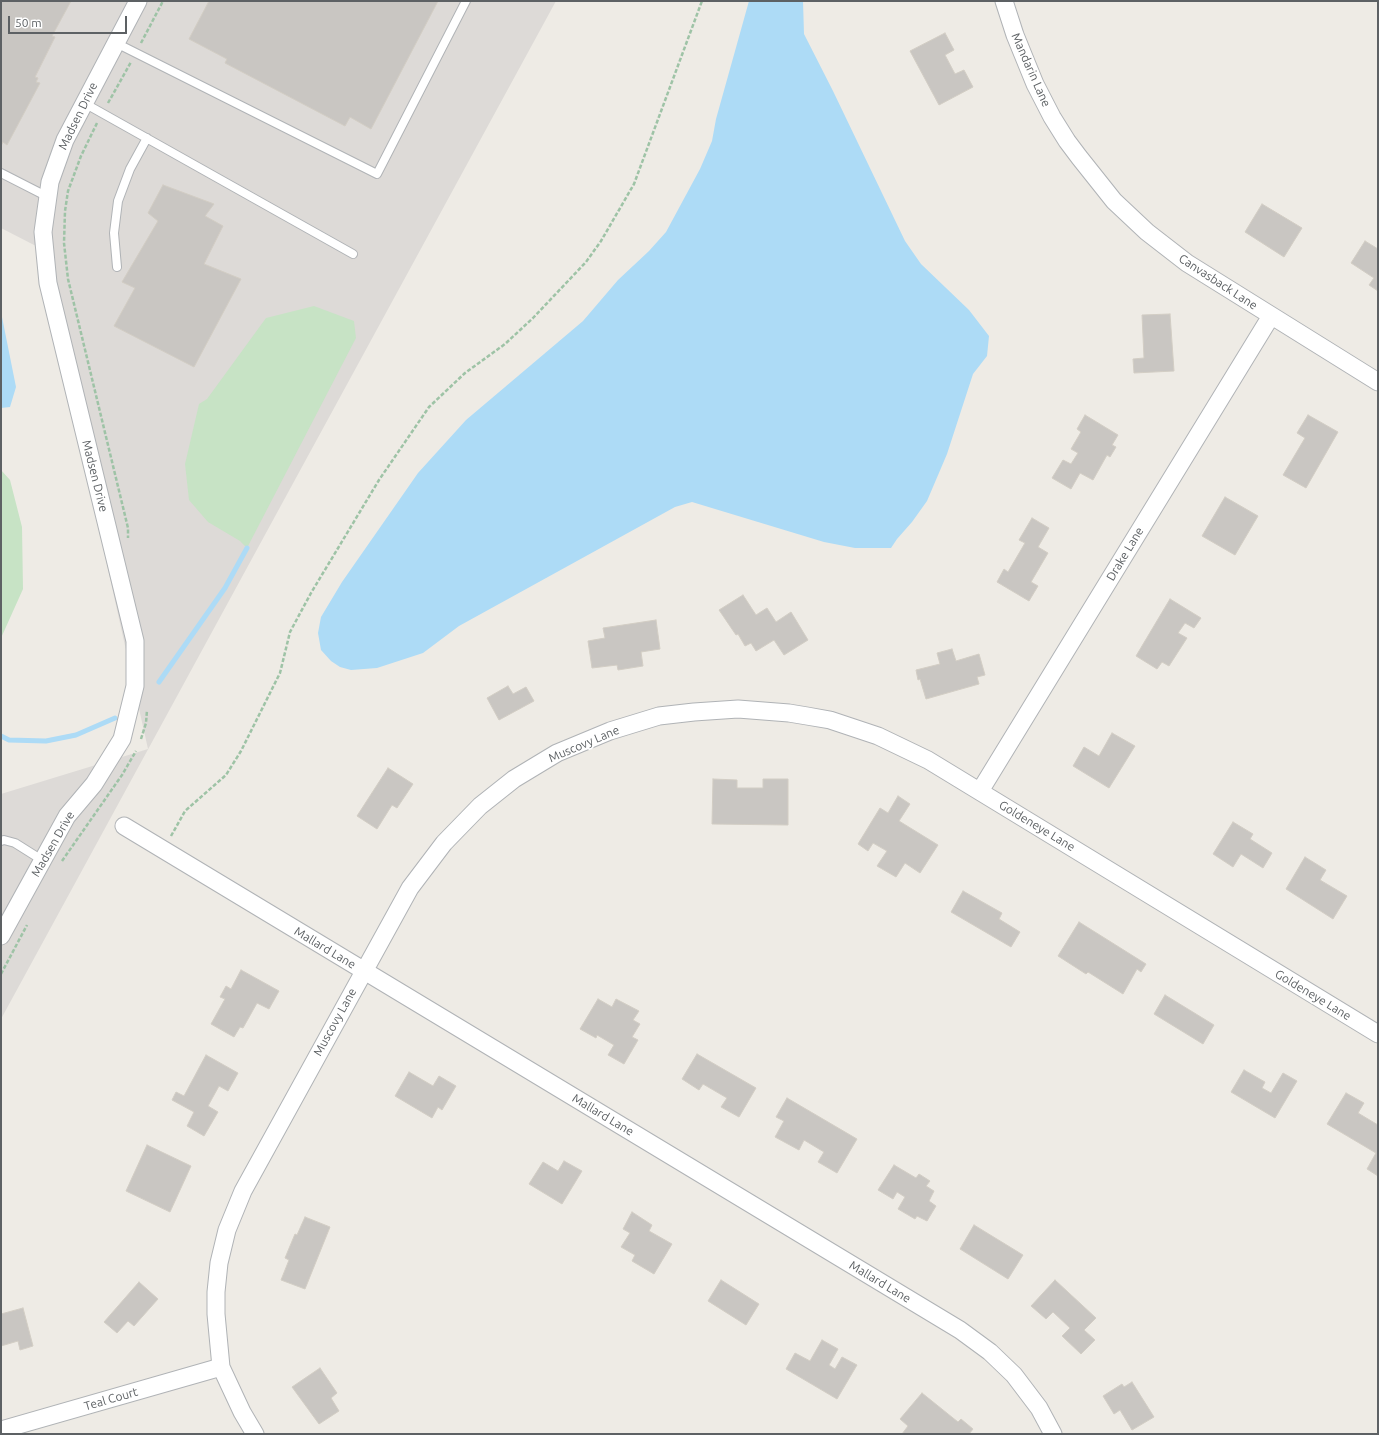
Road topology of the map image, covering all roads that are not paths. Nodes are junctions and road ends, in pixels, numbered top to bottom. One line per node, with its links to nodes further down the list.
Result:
1 (138, 1): 4 (street, Madsen Drive)
2 (466, 1): 4 (lane)
3 (1004, 1): 7 (street, Mandarin Lane)
4 (116, 43): 5 (street, Madsen Drive)
5 (84, 103): 6 (lane); 9 (street, Madsen Drive)
6 (147, 138): 10 (lane); 11 (lane)
7 (1079, 157): 12 (street, Canvasback Lane)
8 (1, 173): 9 (lane)
9 (48, 197): 18 (street, Madsen Drive)
10 (353, 254)
11 (117, 267)
12 (1271, 316): 13 (street, Canvasback Lane); 15 (street, Drake Lane)
13 (1378, 382)
14 (664, 716): 15 (street, Goldeneye Lane); 20 (street, Muscovy Lane)
15 (980, 791): 21 (street, Goldeneye Lane)
16 (124, 826): 20 (street, Mallard Lane)
17 (1, 841): 18 (lane)
18 (42, 860): 19 (street, Madsen Drive)
19 (1, 936)
20 (363, 971): 22 (street, Muscovy Lane); 25 (street, Mallard Lane)
21 (1378, 1034)
22 (221, 1367): 23 (street, Teal Court); 24 (street, Muscovy Lane)
23 (1, 1430)
24 (255, 1434)
25 (1053, 1434)

